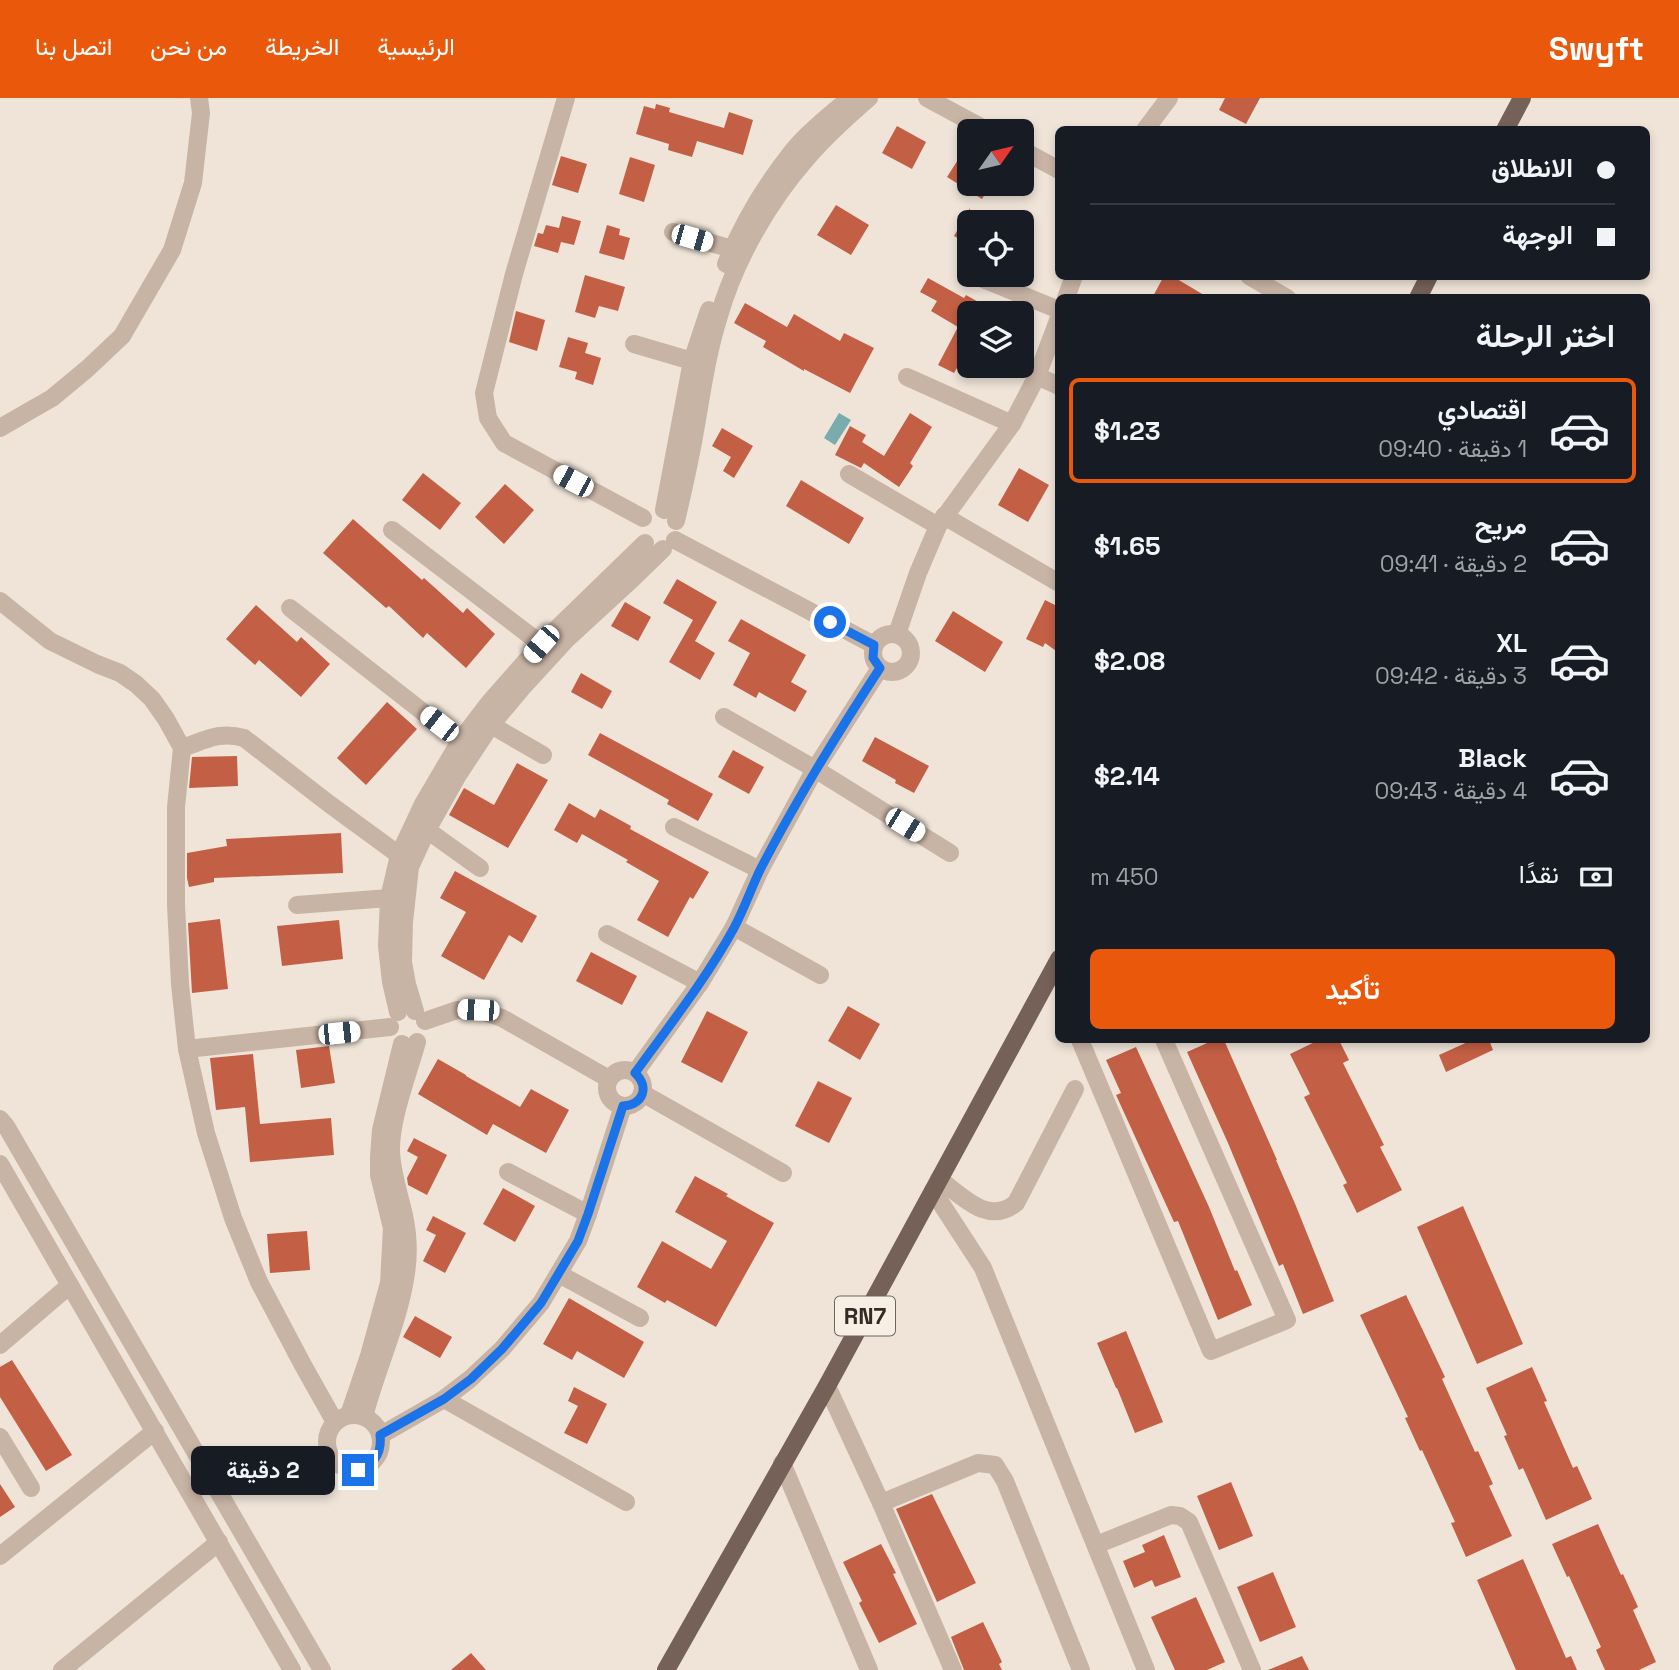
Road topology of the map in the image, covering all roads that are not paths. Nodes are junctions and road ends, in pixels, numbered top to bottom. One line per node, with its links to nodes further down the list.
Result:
1 (199, 98): 26 (street)
2 (566, 98): 29 (street)
3 (850, 98): 14 (street)
4 (869, 98): 21 (street)
5 (928, 98): 8 (street)
6 (1169, 98): 9 (street)
7 (1522, 98): 10 (main road)
8 (966, 119)
9 (1148, 126)
10 (1508, 126)
11 (1034, 156): 12 (street)
12 (1055, 168)
13 (673, 232): 14 (street)
14 (732, 249): 21 (street)
15 (1256, 280): 17 (street)
16 (1004, 287): 18 (street)
17 (1280, 294)
18 (1055, 308)
19 (1055, 329): 22 (street)
20 (634, 344): 21 (street)
21 (699, 364): 28 (street)
22 (1037, 376): 24 (street); 25 (street)
23 (907, 377): 25 (street)
24 (1055, 384)
25 (1012, 424): 30 (street)
26 (0, 428)
27 (849, 474): 30 (street)
28 (670, 515): 29 (street); 32 (street)
29 (643, 518): 32 (street)
30 (941, 521): 33 (street); 36 (street)
31 (392, 530): 37 (street)
32 (661, 544): 37 (street); 38 (street); 41 (street)
33 (1055, 581)
34 (0, 601): 43 (street)
35 (290, 608): 42 (street)
36 (897, 634): 38 (street); 39 (street)
37 (541, 644): 42 (street)
38 (874, 645): 39 (street)
39 (880, 668): 45 (street)
40 (724, 717): 45 (street)
41 (491, 725): 44 (street); 47 (street)
42 (460, 741): 49 (street)
43 (182, 748): 49 (street); 63 (street)
44 (543, 755)
45 (815, 769): 48 (street); 51 (street)
46 (674, 827): 51 (street)
47 (427, 830): 50 (street); 59 (street)
48 (950, 853)
49 (399, 855): 52 (street)
50 (480, 868)
51 (760, 870): 54 (street)
52 (389, 898): 53 (street); 59 (street)
53 (297, 905)
54 (734, 927): 56 (street); 58 (street)
55 (607, 934): 58 (street)
56 (820, 975)
57 (1055, 977): 74 (main road, RN7)
58 (700, 984): 64 (street)
59 (407, 1018): 60 (street); 60 (street); 63 (street); 65 (street)
60 (409, 1043): 82 (street)
61 (1081, 1043): 62 (street)
62 (1165, 1043)
63 (187, 1049): 82 (street)
64 (635, 1073): 65 (street); 67 (street)
65 (609, 1079): 69 (street)
66 (1075, 1089): 74 (street)
67 (642, 1093): 69 (street); 73 (street)
68 (0, 1102): 70 (street)
69 (623, 1106): 75 (street)
70 (3, 1122): 93 (street)
71 (0, 1164): 77 (street)
72 (508, 1172): 75 (street)
73 (783, 1173)
74 (936, 1185): 80 (main road, RN7); 91 (street)
75 (588, 1214): 76 (street)
76 (559, 1274): 78 (street); 81 (street)
77 (71, 1284): 79 (street); 83 (street)
78 (640, 1318)
79 (0, 1345)
80 (827, 1386): 86 (main road, RN7); 89 (street)
81 (444, 1399): 84 (street); 88 (street)
82 (350, 1418): 84 (street); 84 (street)
83 (155, 1431): 90 (street); 92 (street)
84 (380, 1435)
85 (0, 1437): 87 (street)
86 (782, 1463): 97 (main road, RN7); 98 (street)
87 (31, 1488)
88 (626, 1503)
89 (881, 1503): 99 (street); 100 (street)
90 (219, 1542): 94 (street); 95 (street)
91 (1096, 1545): 101 (street); 102 (street)
92 (0, 1556)
93 (309, 1648): 94 (street); 96 (street)
94 (287, 1668)
95 (62, 1670)
96 (322, 1670)
97 (666, 1670)
98 (869, 1670)
99 (953, 1670)
100 (1081, 1670)
101 (1146, 1670)
102 (1252, 1670)

